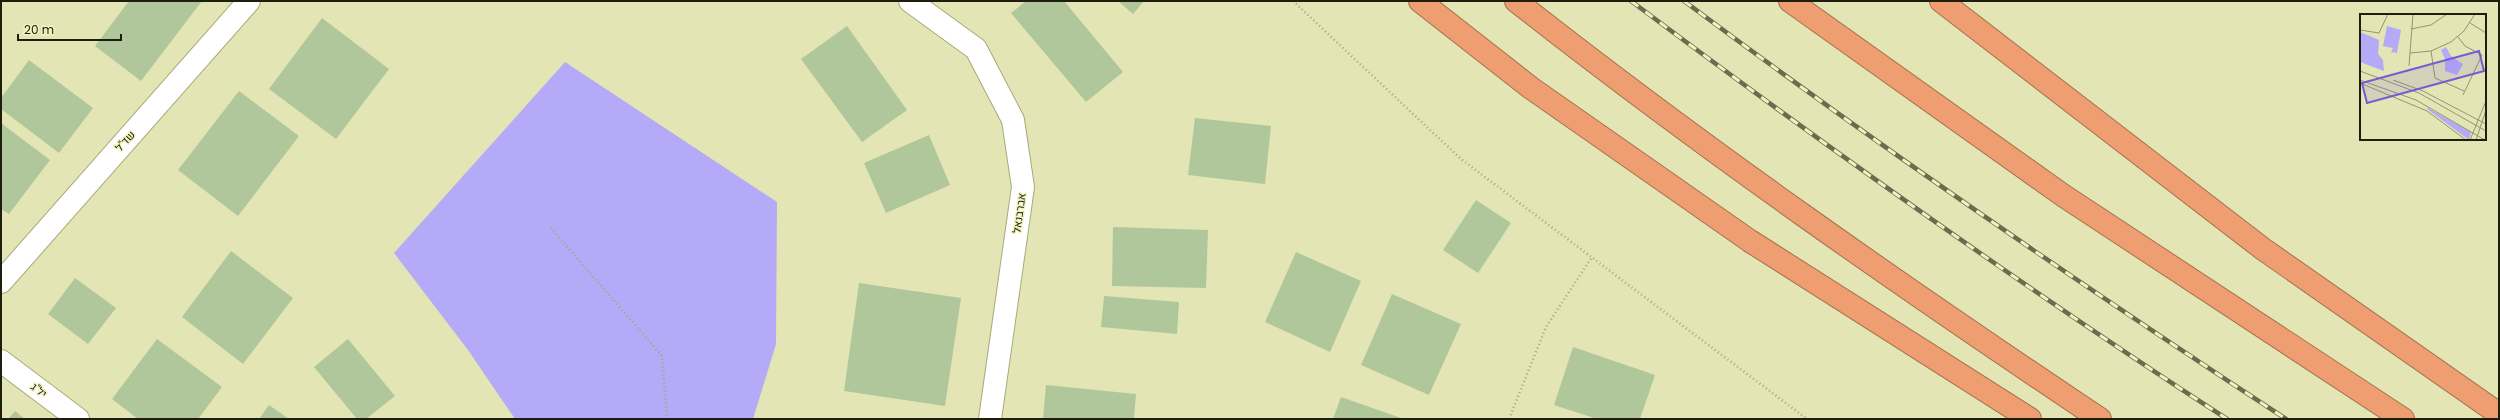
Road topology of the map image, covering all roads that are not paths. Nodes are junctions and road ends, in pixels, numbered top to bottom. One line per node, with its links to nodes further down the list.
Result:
1 (249, 1): 7 (street, שד"ל)
2 (910, 1): 11 (street, אברבנאל)
3 (1420, 1): 12 (highway)
4 (1516, 1): 13 (highway)
5 (1790, 1): 14 (highway)
6 (1941, 1): 9 (highway)
7 (1, 282)
8 (1, 361): 10 (street, יל"ג)
9 (2499, 414)
10 (78, 419)
11 (990, 419)
12 (2030, 419)
13 (2100, 419)
14 (2403, 419)

